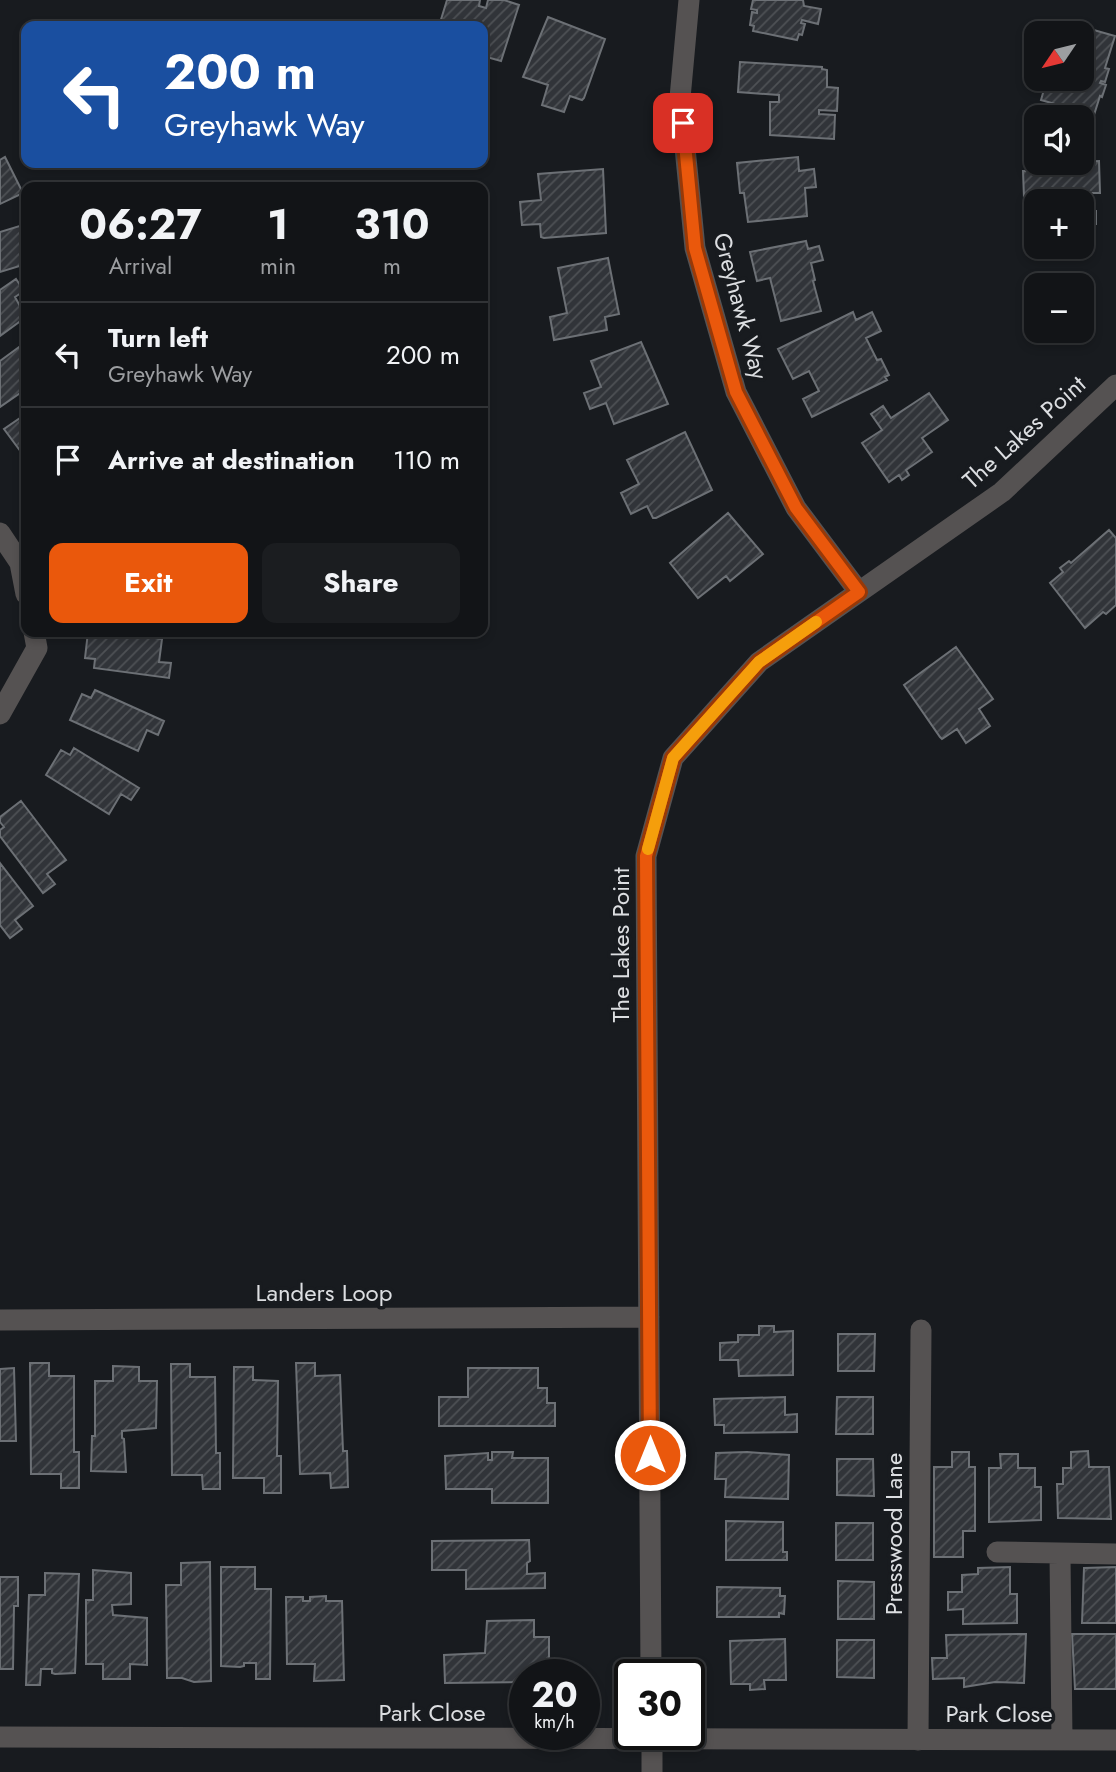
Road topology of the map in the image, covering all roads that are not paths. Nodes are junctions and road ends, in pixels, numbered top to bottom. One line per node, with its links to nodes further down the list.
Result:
1 (689, 0): 5 (street, Greyhawk Way)
2 (1116, 385): 5 (street, The Lakes Point)
3 (0, 533): 4 (street)
4 (21, 569)
5 (859, 592): 8 (street, The Lakes Point)
6 (35, 637): 7 (street)
7 (0, 714)
8 (649, 1317): 9 (street, Landers Loop); 14 (street, The Lakes Point)
9 (0, 1320)
10 (921, 1330): 18 (street, Presswood Lane)
11 (997, 1552): 12 (street)
12 (1060, 1554): 13 (street); 19 (street)
13 (1116, 1554)
14 (651, 1659)
15 (0, 1737): 16 (street, Park Close)
16 (614, 1737)
17 (705, 1738): 18 (street, Park Close)
18 (918, 1740): 19 (street, Park Close)
19 (1062, 1740): 20 (street, Park Close)
20 (1116, 1740)
21 (652, 1750): 22 (street)
22 (652, 1772)

